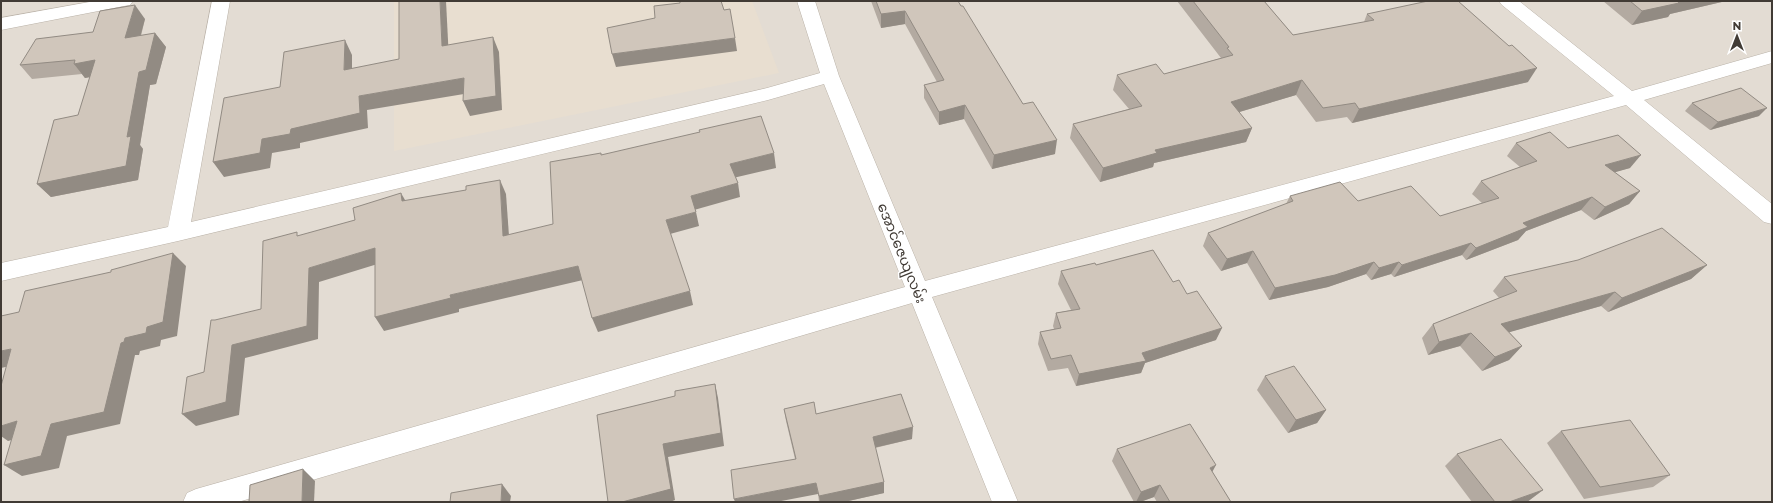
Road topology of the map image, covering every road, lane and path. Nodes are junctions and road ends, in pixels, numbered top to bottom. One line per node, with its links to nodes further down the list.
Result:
1 (124, 1): 5 (street)
2 (221, 1): 10 (street)
3 (806, 1): 7 (street, အောင်ဇေယျလမ်း)
4 (1508, 1): 8 (street)
5 (1, 24)
6 (1772, 57): 8 (street)
7 (830, 76): 10 (street); 12 (street, အောင်ဇေယျလမ်း)
8 (1629, 98): 9 (street); 12 (street)
9 (1772, 216)
10 (178, 233): 11 (street)
11 (1, 272)
12 (918, 292): 13 (street); 14 (street, အောင်ဇေယျလမ်း)
13 (196, 502)
14 (1005, 502)

